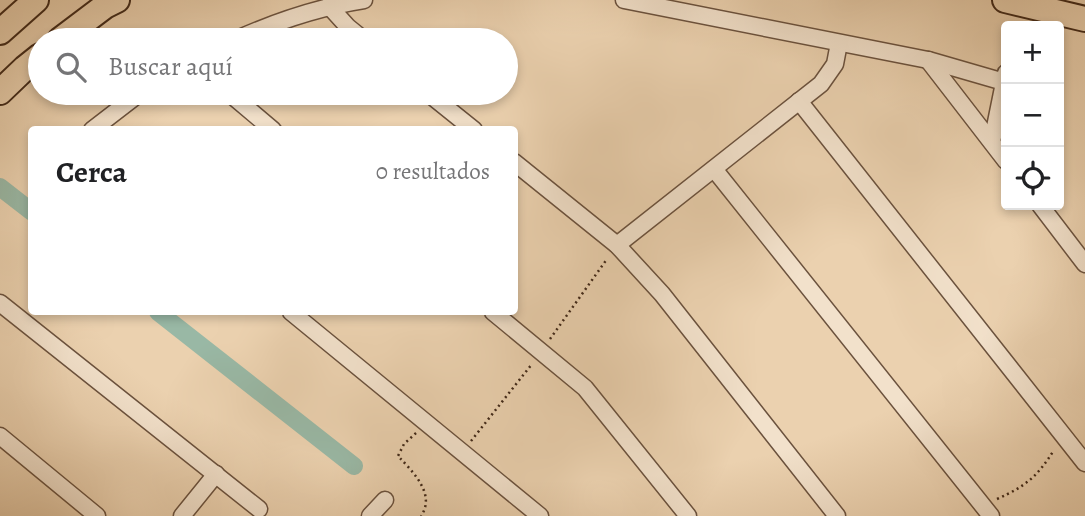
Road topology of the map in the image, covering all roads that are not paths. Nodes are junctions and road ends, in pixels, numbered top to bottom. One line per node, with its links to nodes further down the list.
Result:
1 (36, 0): 11 (main road)
2 (117, 0): 8 (main road)
3 (364, 0): 6 (street)
4 (624, 0): 12 (street)
5 (1005, 0): 7 (main road)
6 (329, 6): 9 (street); 10 (street)
7 (1085, 19)
8 (76, 28)
9 (261, 28)
10 (349, 28)
11 (0, 32)
12 (839, 43): 13 (street); 18 (street)
13 (929, 60): 15 (street); 25 (street)
14 (28, 65): 17 (main road)
15 (1001, 76)
16 (1004, 84): 25 (street)
17 (0, 92)
18 (800, 101): 28 (street); 36 (street)
19 (124, 105): 22 (street)
20 (243, 105): 23 (street)
21 (443, 105): 24 (street)
22 (97, 126)
23 (268, 126)
24 (469, 126)
25 (992, 142): 26 (street)
26 (1001, 154)
27 (518, 165): 30 (street)
28 (714, 169): 30 (street); 40 (street)
29 (1044, 210): 31 (street)
30 (617, 245): 46 (street)
31 (1085, 264)
32 (0, 303): 37 (street)
33 (295, 315): 44 (street)
34 (497, 315): 45 (street)
35 (0, 436): 41 (street)
36 (1085, 463)
37 (216, 474): 39 (street); 42 (street)
38 (385, 500): 43 (street)
39 (259, 509)
40 (986, 511)
41 (97, 516)
42 (182, 516)
43 (370, 516)
44 (540, 516)
45 (688, 516)
46 (836, 516)

